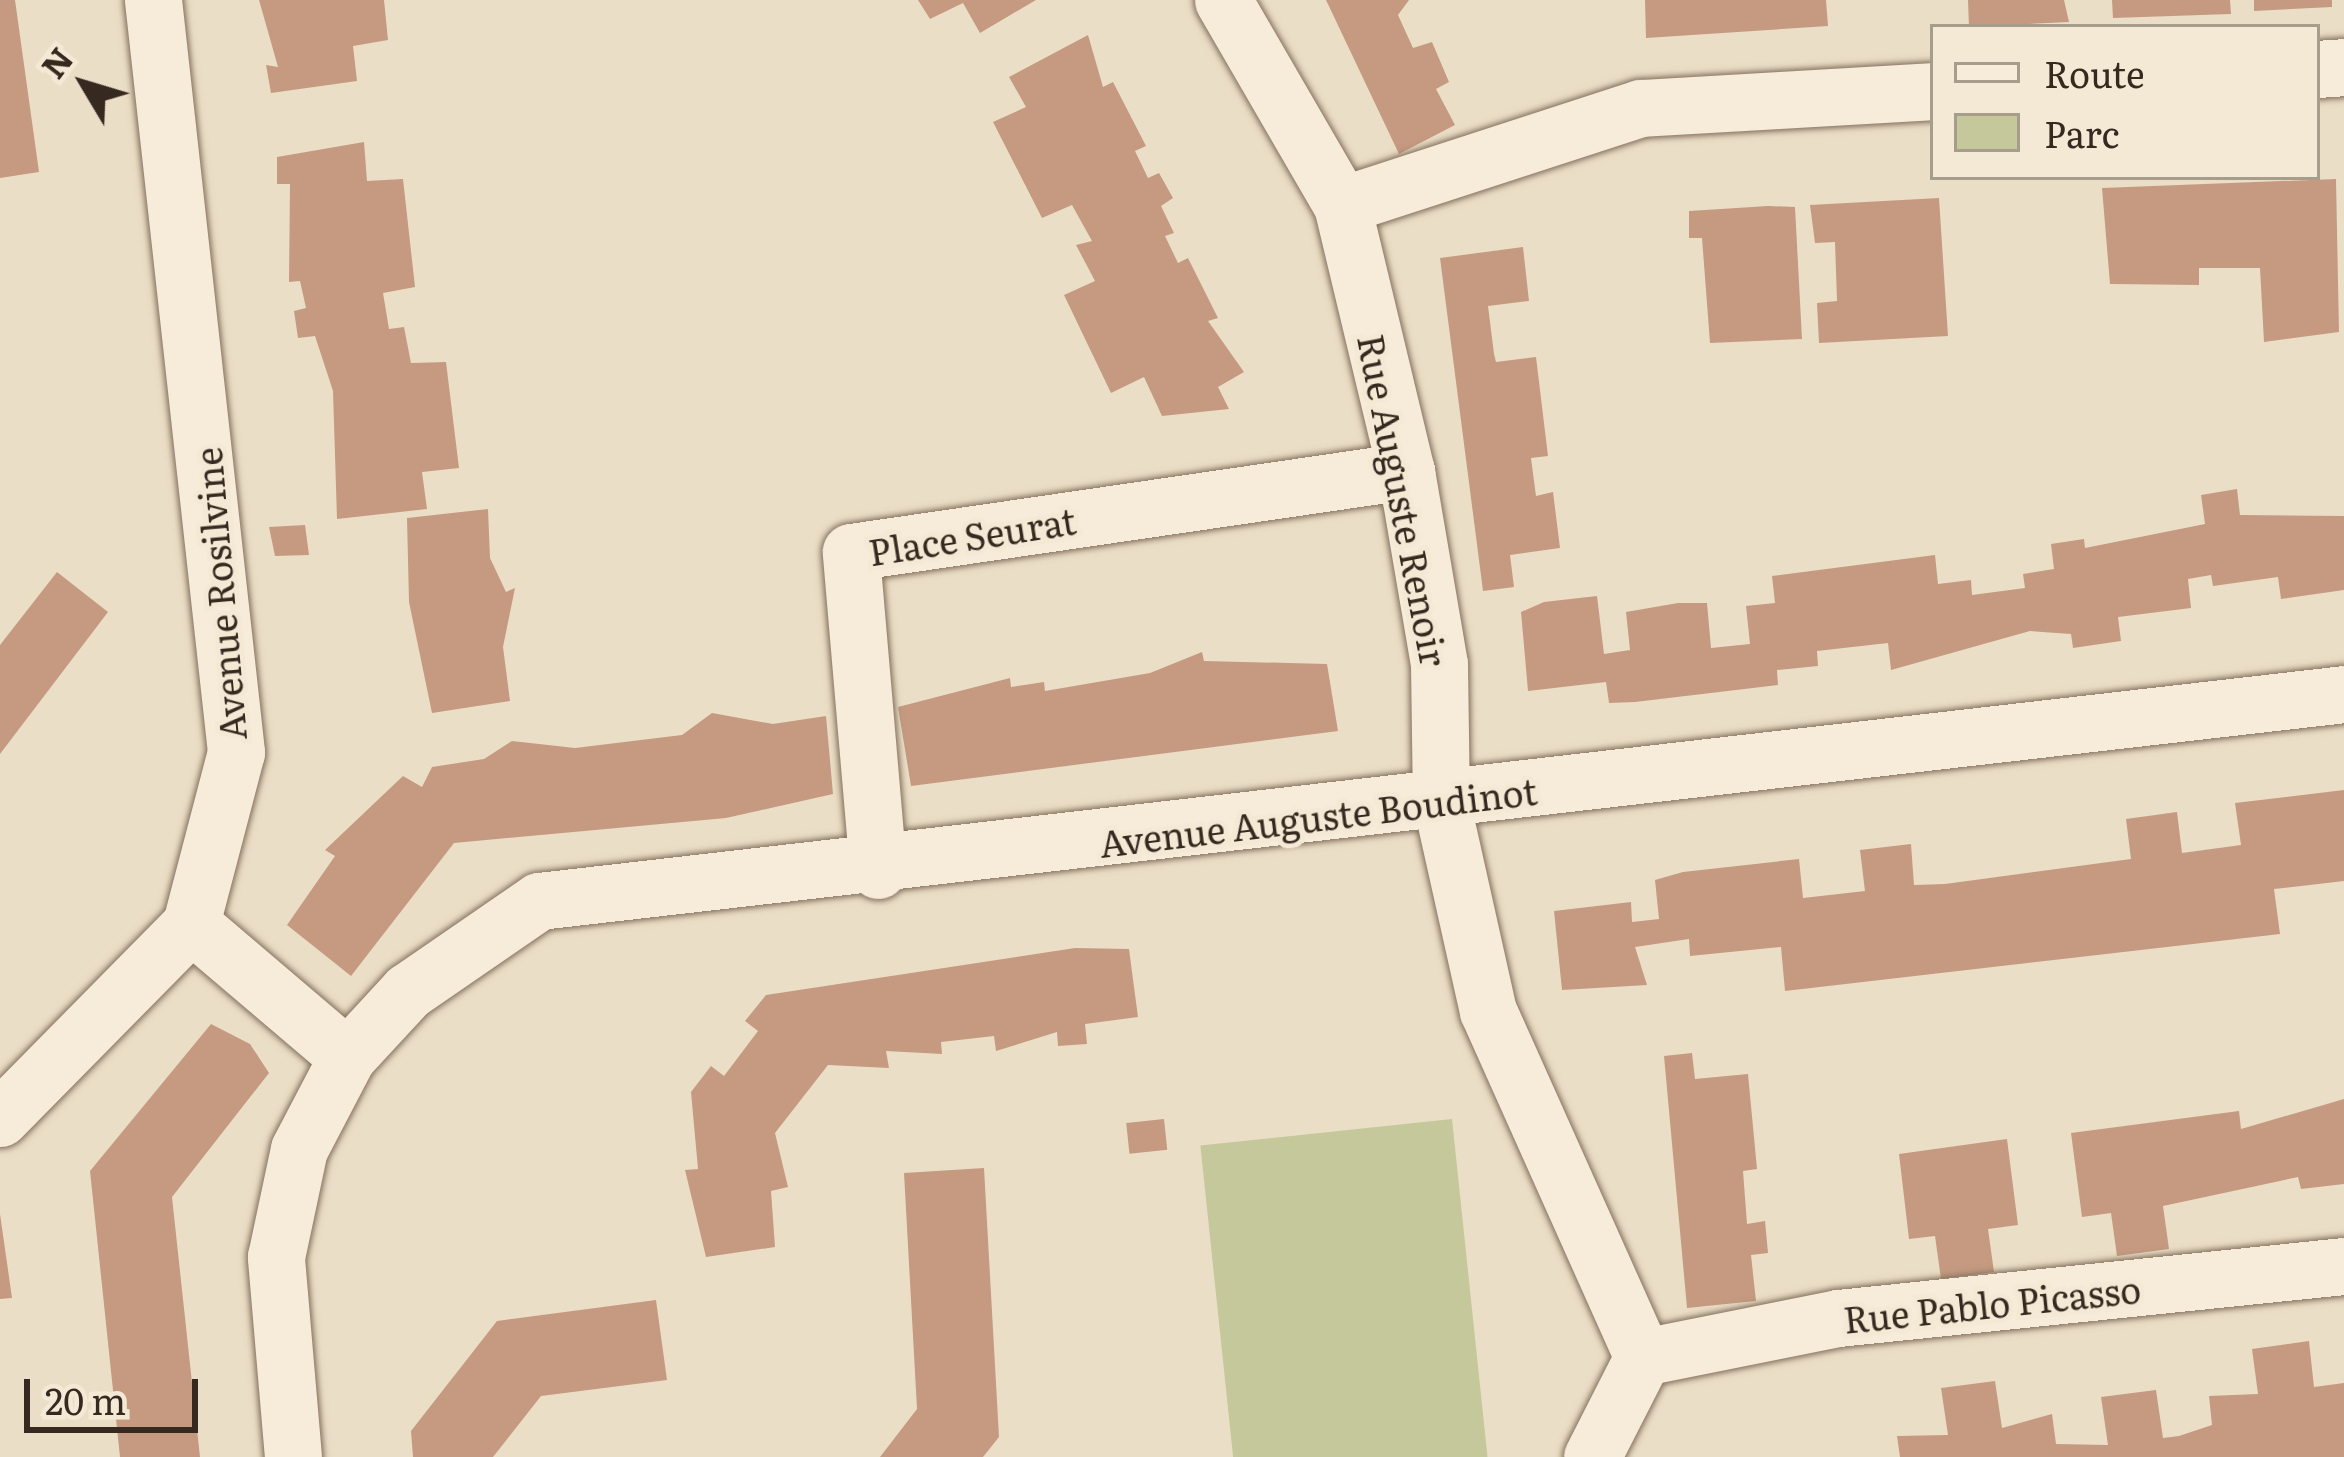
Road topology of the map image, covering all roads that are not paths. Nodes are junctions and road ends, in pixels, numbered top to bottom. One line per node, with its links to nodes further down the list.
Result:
1 (153, 0): 9 (street, Avenue Rosilvine)
2 (1223, 0): 4 (street, Rue Auguste Renoir)
3 (1930, 91): 4 (street)
4 (1342, 206): 5 (street, Rue Auguste Renoir)
5 (1406, 471): 7 (street, Rue Auguste Renoir); 8 (street, Place Seurat)
6 (2344, 694): 7 (street, Avenue Auguste Boudinot)
7 (1441, 801): 8 (street, Avenue Auguste Boudinot); 13 (street, Rue Auguste Renoir)
8 (878, 870): 10 (street, Avenue Auguste Boudinot)
9 (191, 924): 10 (street); 11 (street)
10 (347, 1058): 14 (street)
11 (0, 1118)
12 (2344, 1266): 13 (street, Rue Pablo Picasso)
13 (1643, 1357): 15 (street)
14 (293, 1457)
15 (1592, 1457)

